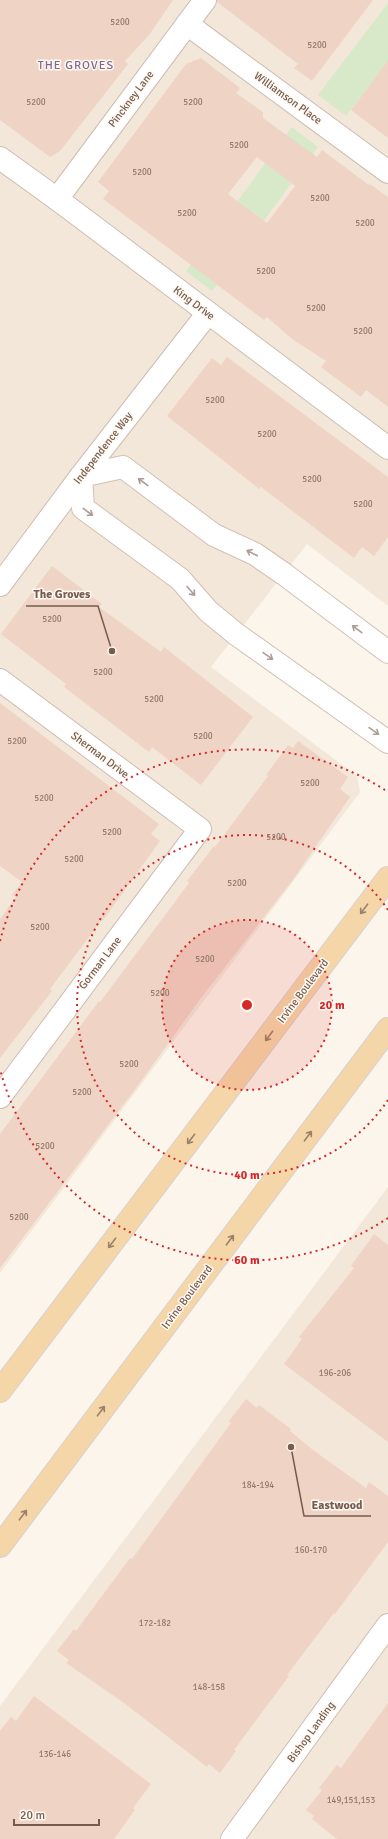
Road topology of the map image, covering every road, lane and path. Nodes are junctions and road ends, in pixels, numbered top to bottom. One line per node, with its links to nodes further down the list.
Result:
1 (205, 0): 2 (street, Pinckney Lane)
2 (187, 24): 4 (street, Williamson Place); 5 (street, Pinckney Lane)
3 (0, 158): 5 (street, King Drive)
4 (388, 172)
5 (57, 199): 6 (street, King Drive)
6 (208, 313): 7 (street, King Drive); 8 (street, Independence Way)
7 (388, 448)
8 (81, 476): 9 (street, Independence Way); 10 (street, one-way to 8); 12 (street, one-way to 12)
9 (0, 585)
10 (388, 652)
11 (0, 680): 13 (street, Sherman Drive)
12 (388, 742)
13 (200, 829): 16 (street, Gorman Lane)
14 (388, 878): 17 (main road, Irvine Boulevard, one-way to 17)
15 (388, 1029): 18 (main road, Irvine Boulevard, one-way to 15)
16 (0, 1097)
17 (0, 1392)
18 (0, 1546)
19 (388, 1625): 20 (street, Bishop Landing)
20 (232, 1839)

